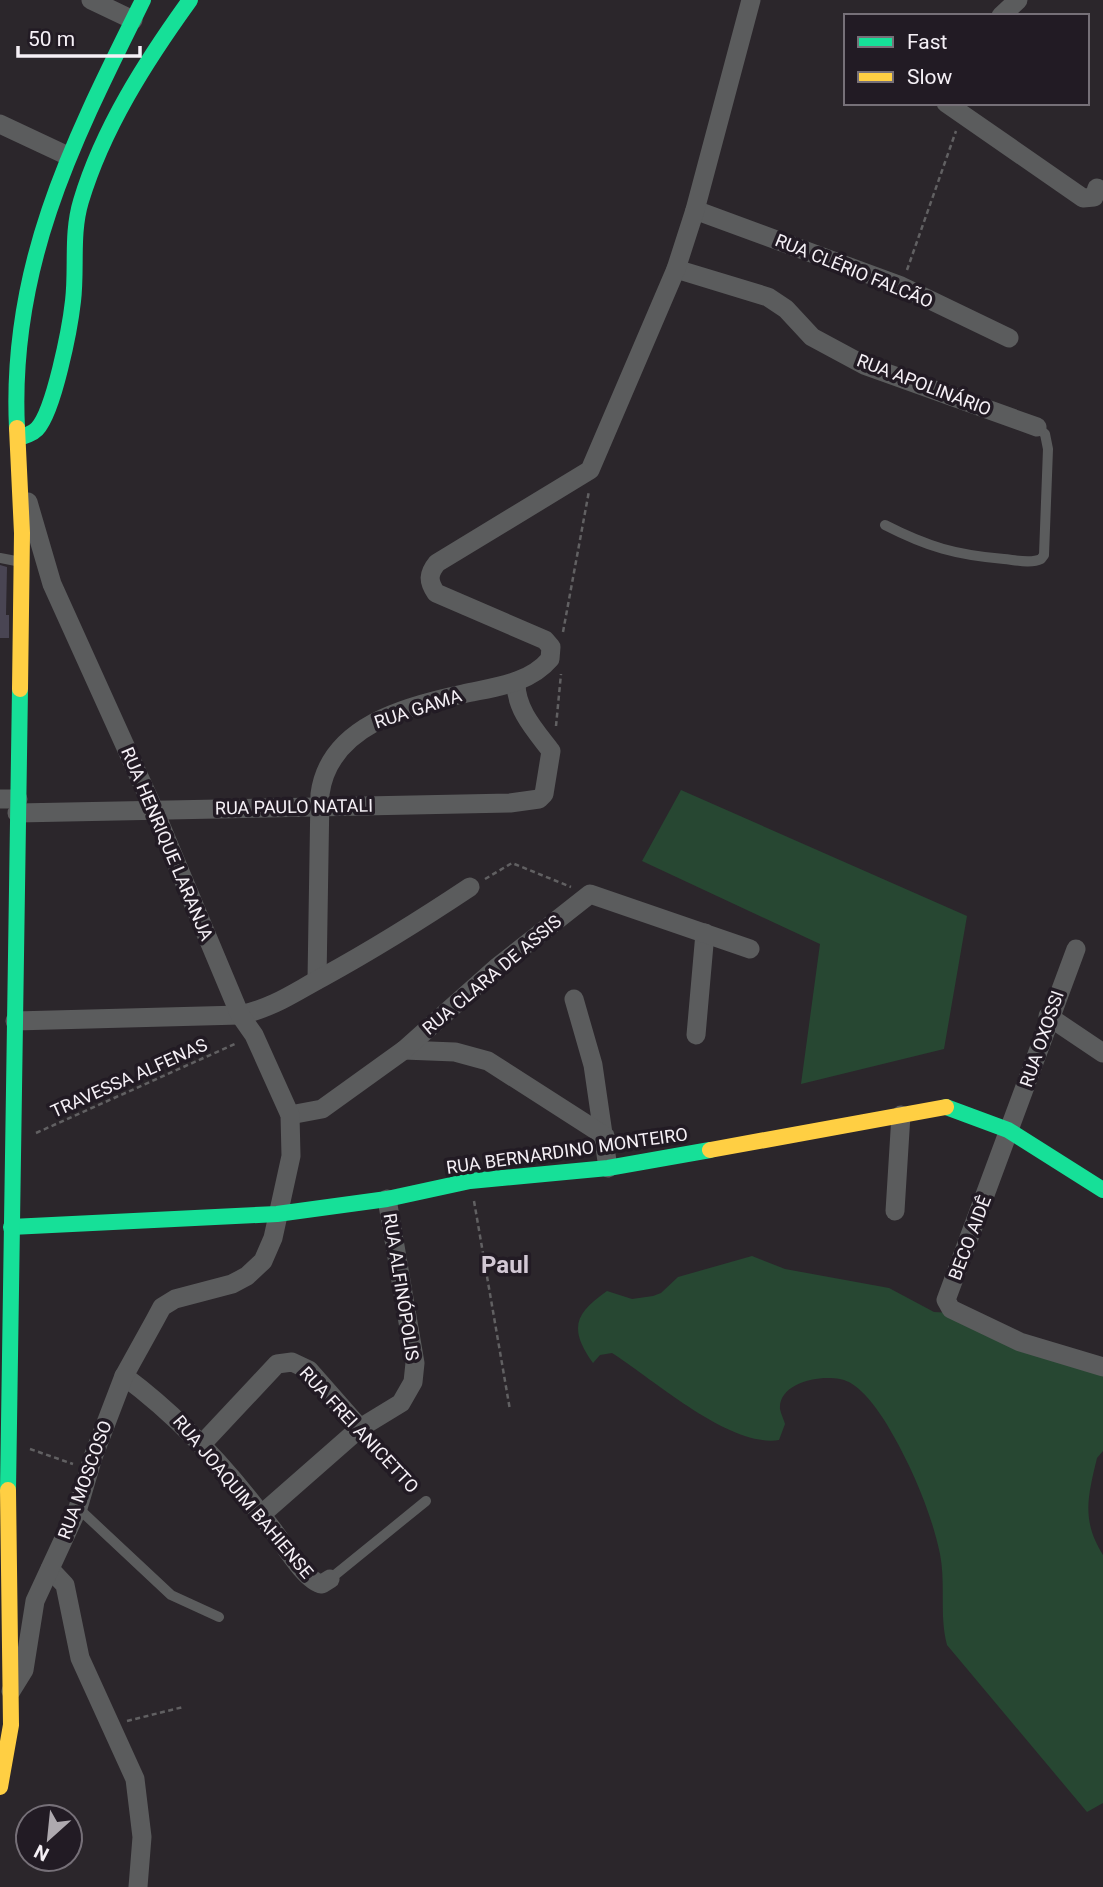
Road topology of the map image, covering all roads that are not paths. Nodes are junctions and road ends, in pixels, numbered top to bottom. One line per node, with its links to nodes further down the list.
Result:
1 (91, 0): 7 (street)
2 (143, 0): 7 (street)
3 (190, 0): 17 (street)
4 (751, 0): 12 (street)
5 (1018, 0): 6 (street)
6 (1003, 14)
7 (133, 20): 10 (street)
8 (954, 108): 11 (street)
9 (0, 124): 10 (street)
10 (66, 155): 15 (street)
11 (1097, 188)
12 (695, 210): 13 (street); 14 (street, RUA CLÉRIO FALCÃO)
13 (676, 269): 16 (street, RUA APOLINÁRIO); 22 (street, RUA GAMA)
14 (1009, 338)
15 (8, 369): 17 (street)
16 (1037, 427): 19 (lane)
17 (18, 438): 18 (street)
18 (21, 474): 21 (street); 25 (street, RUA HENRIQUE LARANJA)
19 (885, 525)
20 (0, 558): 21 (lane)
21 (21, 562): 23 (street)
22 (516, 682): 24 (street, RUA GAMA); 24 (street, RUA PAULO NATALI)
23 (12, 803): 25 (street, RUA PAULO NATALI); 34 (street)
24 (319, 807): 25 (street, RUA PAULO NATALI); 30 (street, RUA GAMA)
25 (155, 812): 32 (street, RUA HENRIQUE LARANJA)
26 (470, 887): 30 (street)
27 (705, 933): 28 (street); 35 (street); 36 (street, RUA CLARA DE ASSIS)
28 (750, 949)
29 (1076, 949): 33 (street, RUA OXOSSI)
30 (317, 980): 32 (street)
31 (574, 999): 41 (street)
32 (240, 1015): 34 (street); 38 (street, RUA HENRIQUE LARANJA)
33 (1048, 1016): 37 (street); 40 (street, RUA OXOSSI)
34 (15, 1021): 42 (street)
35 (696, 1035)
36 (404, 1050): 38 (street, RUA CLARA DE ASSIS); 41 (street)
37 (1103, 1053)
38 (290, 1115): 47 (street, RUA HENRIQUE LARANJA)
39 (901, 1115): 40 (street, RUA BERNARDINO MONTEIRO); 43 (street, RUA BERNARDINO MONTEIRO); 46 (street)
40 (1010, 1131): 44 (street, RUA BERNARDINO MONTEIRO); 51 (street, BECO AIDÊ)
41 (605, 1136): 43 (street)
42 (7, 1144): 48 (street)
43 (608, 1168): 45 (street, RUA BERNARDINO MONTEIRO)
44 (1103, 1191)
45 (382, 1199): 47 (street, RUA BERNARDINO MONTEIRO); 49 (street, RUA ALFINÓPOLIS); 53 (street, RUA ALFINÓPOLIS)
46 (895, 1211)
47 (277, 1214): 48 (street, RUA BERNARDINO MONTEIRO); 52 (street, RUA MOSCOSO)
48 (11, 1227): 50 (street)
49 (394, 1287)
50 (5, 1318): 61 (street)
51 (1103, 1367)
52 (124, 1376): 54 (street, RUA JOAQUIM BAHIENSE); 56 (street, RUA MOSCOSO)
53 (360, 1428): 54 (street, RUA FREI ANICETTO); 57 (street, RUA ALFINÓPOLIS)
54 (202, 1444): 57 (street, RUA JOAQUIM BAHIENSE)
55 (426, 1501): 59 (lane, RUA FREI ANICETTO)
56 (78, 1508): 58 (street, RUA MOSCOSO); 60 (lane)
57 (262, 1514): 59 (street, RUA JOAQUIM BAHIENSE)
58 (50, 1569): 61 (street, RUA MOSCOSO); 63 (street)
59 (331, 1579)
60 (219, 1617)
61 (11, 1690): 62 (street)
62 (0, 1787)
63 (138, 1887)

